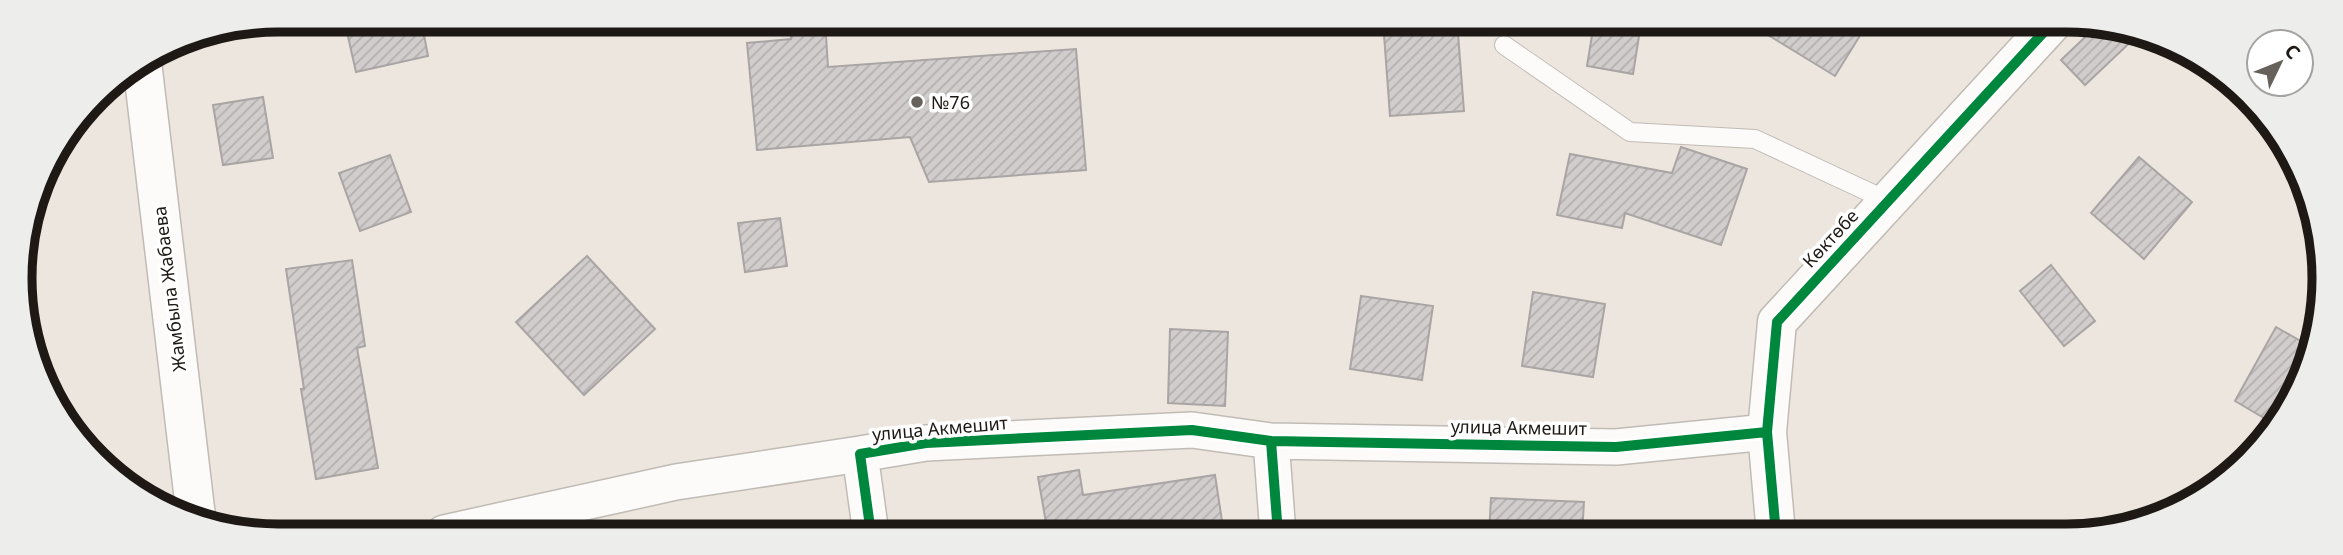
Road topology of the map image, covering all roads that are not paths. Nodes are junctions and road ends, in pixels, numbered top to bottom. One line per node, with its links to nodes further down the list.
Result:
1 (2045, 32): 4 (street, Көктөбе)
2 (1504, 45): 4 (lane)
3 (143, 72): 8 (street, Жамбыла Жабаева)
4 (1888, 201): 5 (street, Көктөбе)
5 (1767, 432): 6 (street, улица Акмешит); 12 (street, Көктөбе)
6 (1270, 441): 7 (street, улица Акмешит); 11 (street)
7 (860, 454): 9 (street, улица Акмешит); 10 (street, улица Акмешит)
8 (195, 509)
9 (489, 524)
10 (870, 524)
11 (1277, 524)
12 (1775, 524)

